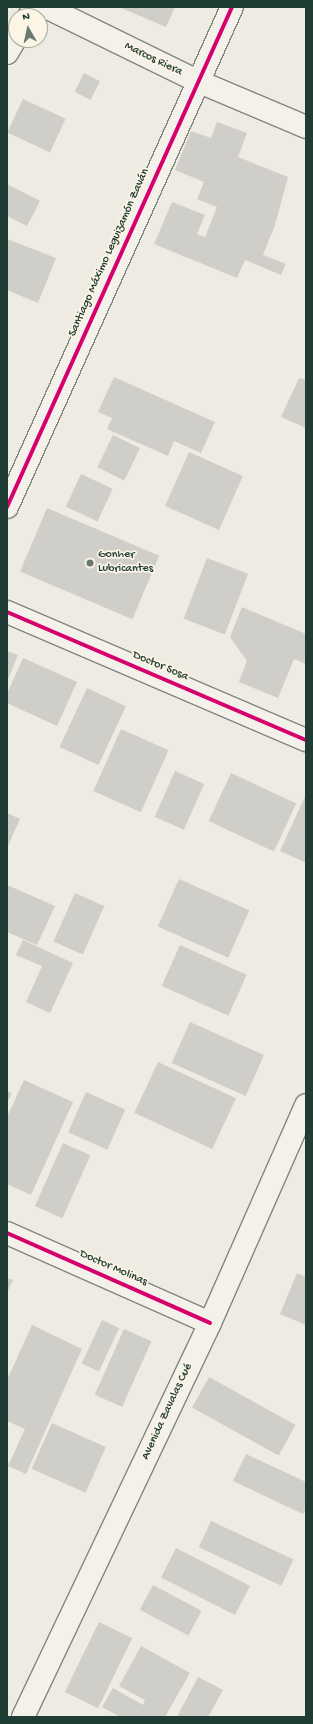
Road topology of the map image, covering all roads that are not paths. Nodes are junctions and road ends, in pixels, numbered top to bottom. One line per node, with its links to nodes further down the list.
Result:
1 (46, 7): 3 (street, Marcos Riera)
2 (232, 7): 3 (street, Santiago Máximo Leguizamón Zaván)
3 (197, 81): 4 (street, Marcos Riera); 5 (street, Santiago Máximo Leguizamón Zaván)
4 (306, 127)
5 (7, 508)
6 (7, 612): 7 (street, Doctor Sosa)
7 (306, 740)
8 (306, 1104): 10 (street, Avenida Zavalas Cué)
9 (7, 1233): 10 (street, Doctor Molinas)
10 (210, 1323): 11 (street, Avenida Zavalas Cué)
11 (23, 1717)

